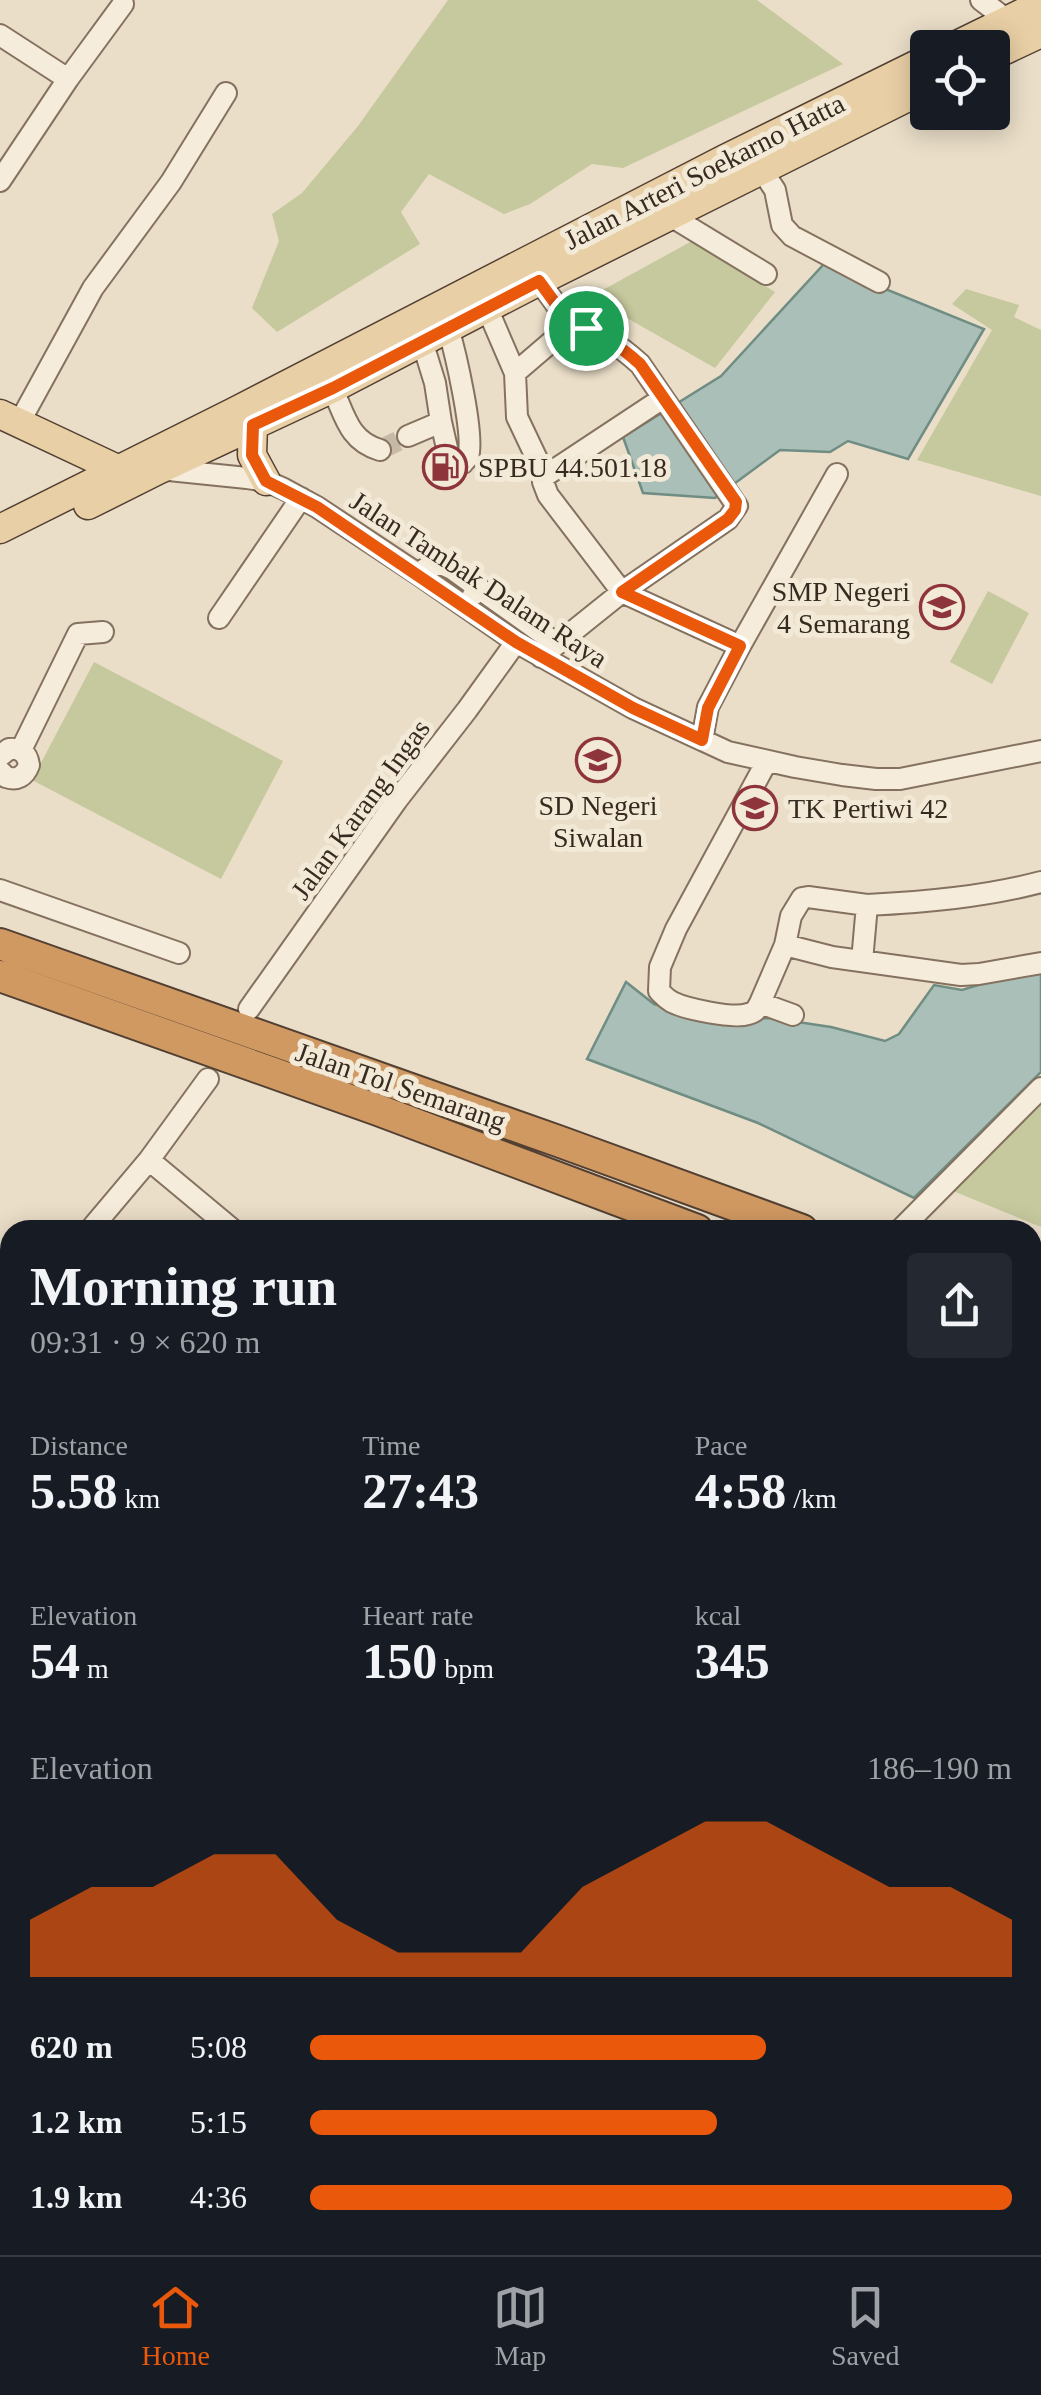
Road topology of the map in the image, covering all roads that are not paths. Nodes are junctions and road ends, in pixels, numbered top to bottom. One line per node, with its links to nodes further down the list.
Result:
1 (981, 0): 4 (street)
2 (123, 4): 10 (street)
3 (1041, 4): 4 (main road)
4 (1008, 21): 5 (main road); 7 (street)
5 (989, 30)
6 (0, 35): 10 (street)
7 (1036, 36): 8 (main road)
8 (1010, 48)
9 (910, 68): 21 (main road, Jalan Arteri Soekarno Hatta)
10 (68, 79): 14 (street)
11 (226, 92): 25 (street)
12 (910, 96): 13 (main road, Jalan Arteri Soekarno Hatta)
13 (760, 169): 15 (main road, Jalan Arteri Soekarno Hatta); 18 (street)
14 (0, 181)
15 (669, 215): 16 (street); 17 (main road, Jalan Arteri Soekarno Hatta)
16 (766, 274)
17 (539, 281): 19 (main road, Jalan Arteri Soekarno Hatta); 20 (street)
18 (879, 282)
19 (487, 308): 21 (main road, Jalan Arteri Soekarno Hatta); 22 (street)
20 (571, 325): 22 (street); 24 (street)
21 (429, 329): 23 (main road, Jalan Arteri Soekarno Hatta); 26 (street); 26 (street)
22 (516, 373): 33 (street)
23 (326, 378): 27 (main road, Jalan Arteri Soekarno Hatta); 29 (street); 30 (main road, Jalan Arteri Soekarno Hatta)
24 (662, 398): 33 (street); 40 (street)
25 (10, 418): 30 (main road)
26 (441, 422): 28 (street)
27 (253, 425): 31 (main road, Jalan Arteri Soekarno Hatta); 34 (main road)
28 (408, 436)
29 (380, 450)
30 (117, 469): 31 (street, Jalan Tambak Dalam Raya); 36 (main road, Jalan Arteri Soekarno Hatta)
31 (160, 469): 34 (street, Jalan Tambak Dalam Raya); 37 (main road, Jalan Arteri Soekarno Hatta)
32 (837, 474): 45 (street)
33 (545, 476): 40 (street)
34 (266, 481): 35 (street, Jalan Tambak Dalam Raya)
35 (301, 498): 38 (street, Jalan Tambak Dalam Raya); 42 (street)
36 (0, 529)
37 (0, 550)
38 (418, 574): 39 (street); 41 (street, Jalan Tambak Dalam Raya)
39 (477, 587): 41 (street); 46 (street)
40 (622, 592): 45 (street); 46 (street)
41 (466, 607): 44 (street, Jalan Tambak Dalam Raya)
42 (220, 618)
43 (103, 632): 49 (street)
44 (516, 642): 46 (street, Jalan Tambak Dalam Raya); 62 (street, Jalan Karang Ingas)
45 (740, 646): 47 (street)
46 (550, 650): 47 (street, Jalan Tambak Dalam Raya)
47 (702, 740): 50 (street, Jalan Tambak Dalam Raya)
48 (1041, 752): 50 (street, Jalan Tambak Dalam Raya)
49 (10, 753): 51 (street)
50 (767, 762): 61 (street)
51 (2, 779)
52 (1041, 882): 54 (street)
53 (0, 890): 57 (street)
54 (866, 905): 56 (street); 58 (street)
55 (0, 944): 70 (highway, Jalan Tol Semarang)
56 (785, 944): 58 (street); 61 (street)
57 (179, 953)
58 (862, 961): 59 (street)
59 (1041, 963)
60 (0, 976): 69 (highway, Jalan Tol Semarang)
61 (760, 1003): 63 (street)
62 (249, 1008)
63 (793, 1015)
64 (208, 1079): 66 (street)
65 (1041, 1088): 71 (street)
66 (149, 1160): 67 (street); 68 (street)
67 (98, 1220)
68 (220, 1220)
69 (670, 1220)
70 (775, 1220)
71 (910, 1220)

